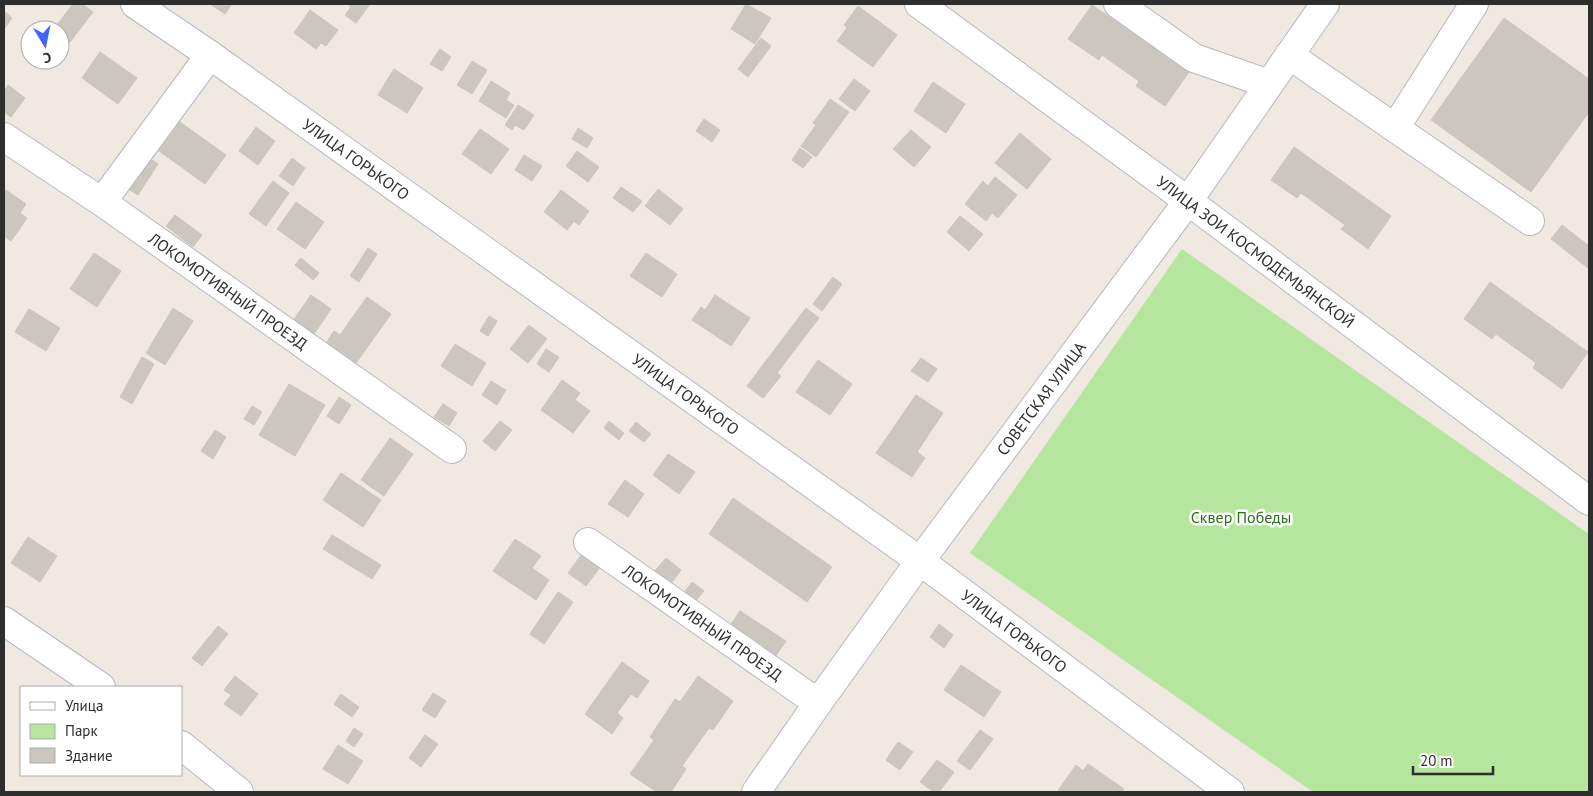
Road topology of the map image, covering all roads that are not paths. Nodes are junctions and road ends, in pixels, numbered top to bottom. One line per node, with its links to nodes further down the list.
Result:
1 (135, 4): 6 (street, УЛИЦА ГОРЬКОГО)
2 (919, 4): 11 (street, УЛИЦА ЗОИ КОСМОДЕМЬЯНСКОЙ)
3 (1118, 4): 8 (street)
4 (1325, 4): 7 (street, СОВЕТСКАЯ УЛИЦА)
5 (1474, 4): 9 (street)
6 (210, 55): 12 (street); 17 (street, УЛИЦА ГОРЬКОГО)
7 (1289, 55): 8 (street, СОВЕТСКАЯ УЛИЦА); 9 (street)
8 (1269, 84): 11 (street, СОВЕТСКАЯ УЛИЦА)
9 (1395, 128): 13 (street)
10 (4, 137): 12 (street, ЛОКОМОТИВНЫЙ ПРОЕЗД)
11 (1188, 201): 15 (street, УЛИЦА ЗОИ КОСМОДЕМЬЯНСКОЙ); 17 (street, СОВЕТСКАЯ УЛИЦА)
12 (102, 202): 14 (street, ЛОКОМОТИВНЫЙ ПРОЕЗД)
13 (1530, 221)
14 (452, 449)
15 (1589, 501)
16 (588, 542): 20 (street, ЛОКОМОТИВНЫЙ ПРОЕЗД)
17 (920, 560): 20 (street, СОВЕТСКАЯ УЛИЦА); 24 (street, УЛИЦА ГОРЬКОГО)
18 (4, 621): 19 (street)
19 (100, 686)
20 (818, 702): 23 (street, СОВЕТСКАЯ УЛИЦА)
21 (182, 746): 22 (street)
22 (239, 792)
23 (756, 792)
24 (1230, 792)

